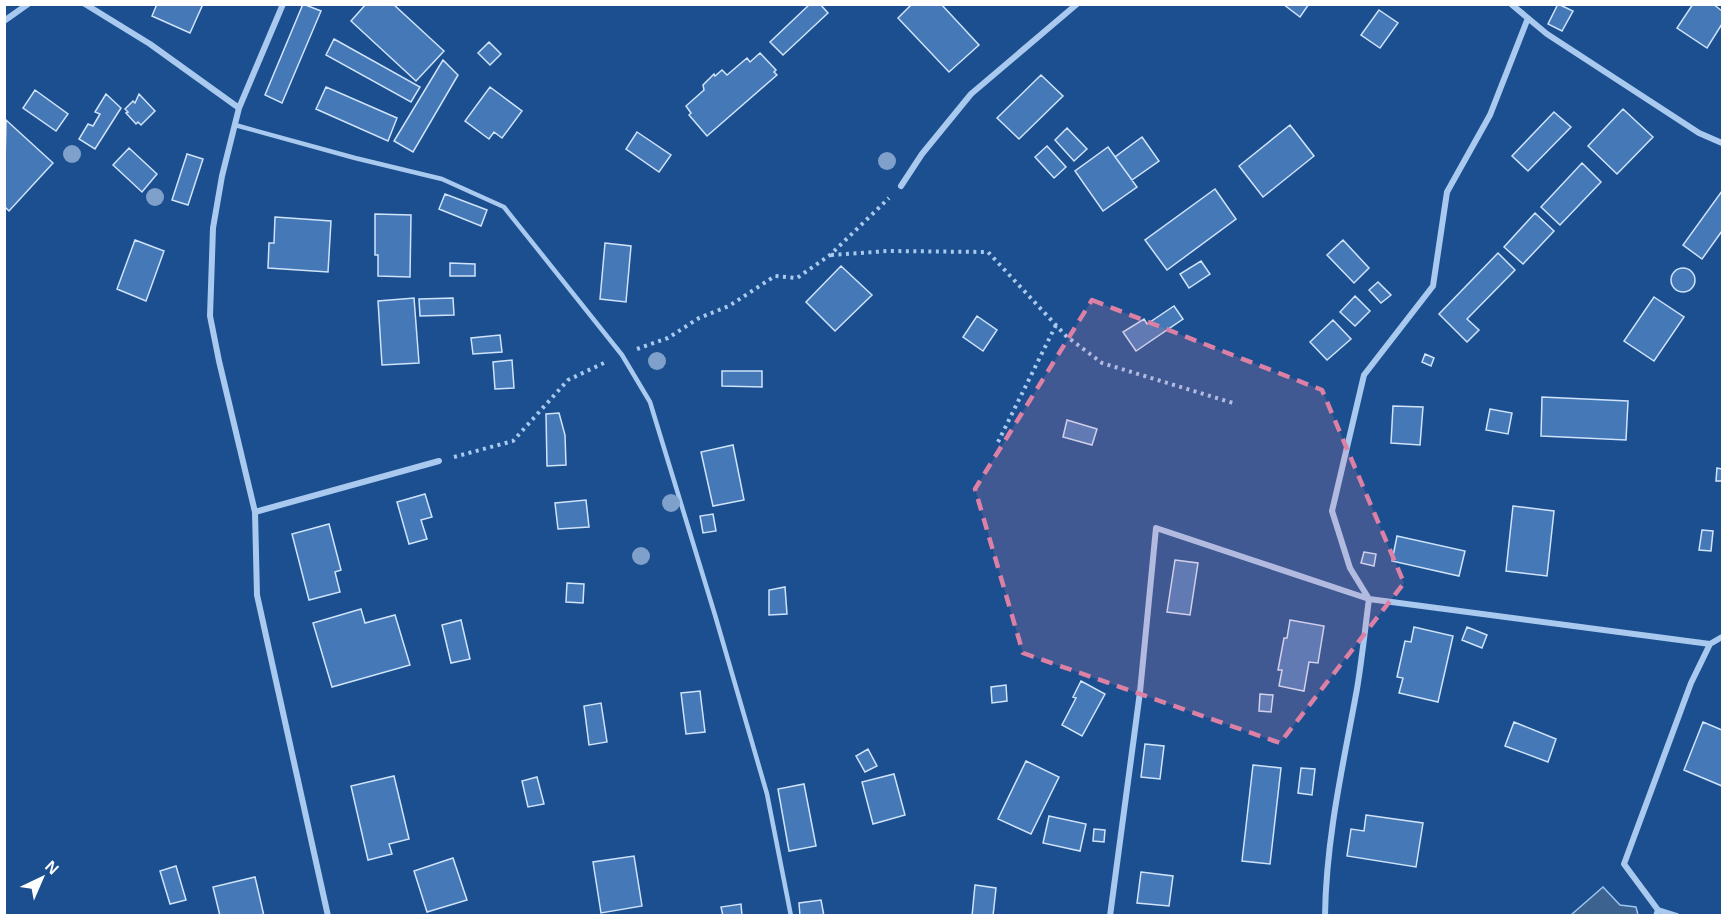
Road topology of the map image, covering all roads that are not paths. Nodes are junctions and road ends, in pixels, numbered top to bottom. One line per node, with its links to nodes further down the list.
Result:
1 (28, 4): 7 (street)
2 (85, 4): 8 (street)
3 (283, 4): 8 (street)
4 (1077, 4): 11 (street)
5 (1511, 4): 6 (street)
6 (1528, 18): 10 (street); 14 (street)
7 (4, 21)
8 (239, 108): 9 (street)
9 (235, 125): 13 (street); 19 (lane)
10 (1722, 143)
11 (901, 186)
12 (439, 460): 13 (street)
13 (255, 512): 18 (street)
14 (1369, 599): 16 (street); 20 (street); 21 (street)
15 (1722, 637): 16 (street)
16 (1710, 644): 17 (street)
17 (1657, 913): 22 (street)
18 (328, 915)
19 (791, 915)
20 (1110, 915)
21 (1325, 915)
22 (1677, 915)

